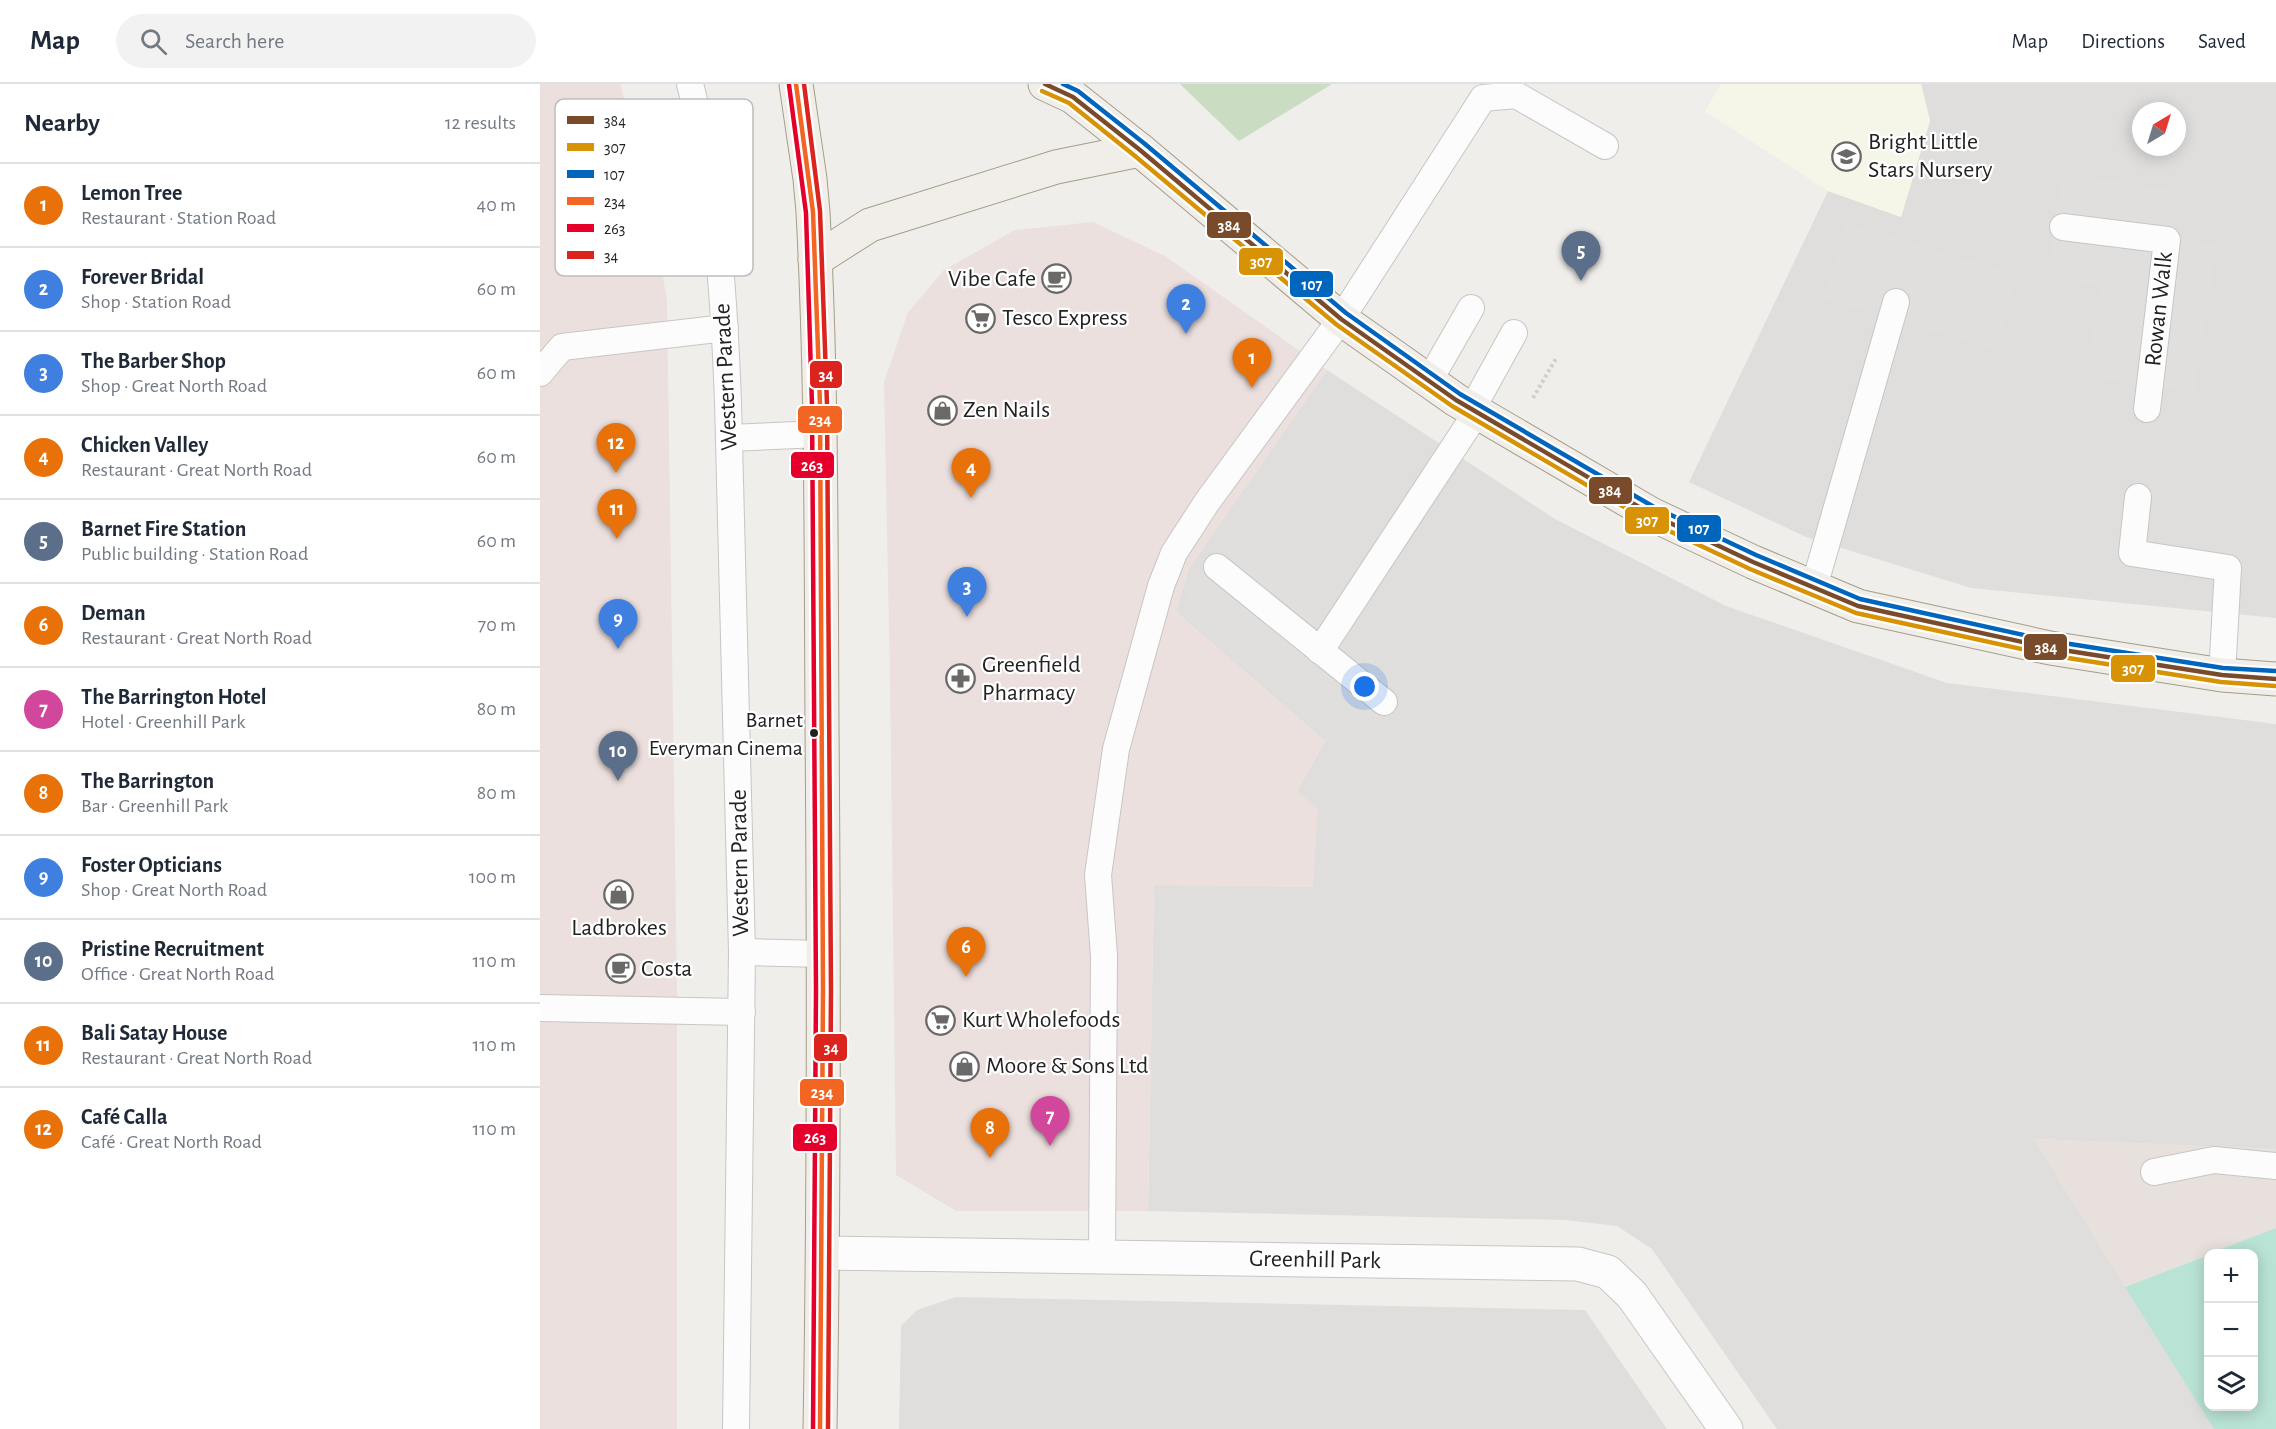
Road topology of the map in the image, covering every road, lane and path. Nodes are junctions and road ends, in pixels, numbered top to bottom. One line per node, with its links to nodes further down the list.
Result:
1 (690, 84): 4 (lane, Western Parade)
2 (796, 84): 8 (main road)
3 (1046, 84): 6 (main road)
4 (693, 99)
5 (1605, 146): 12 (lane)
6 (1140, 150): 8 (main road); 12 (main road)
7 (2063, 227): 17 (lane, Rowan Walk)
8 (815, 260): 19 (main road)
9 (720, 276): 13 (lane, Western Parade)
10 (1896, 302): 23 (lane)
11 (1471, 308): 16 (lane)
12 (1341, 319): 16 (main road); 35 (lane)
13 (725, 328): 15 (lane); 20 (lane, Western Parade)
14 (1514, 333): 18 (lane)
15 (540, 374)
16 (1429, 381): 18 (main road)
17 (2148, 409)
18 (1474, 411): 23 (main road); 24 (lane)
19 (820, 434): 20 (lane); 29 (main road)
20 (729, 438): 28 (lane, Western Parade)
21 (2138, 497): 25 (lane)
22 (1216, 567): 24 (lane)
23 (1814, 587): 25 (main road)
24 (1320, 651): 27 (lane)
25 (2222, 675): 26 (main road)
26 (2276, 679)
27 (1384, 702)
28 (742, 952): 29 (lane); 31 (lane, Western Parade)
29 (824, 954): 34 (main road)
30 (540, 1008): 31 (lane)
31 (742, 1012): 36 (lane, Western Parade)
32 (2276, 1166): 33 (lane)
33 (2154, 1172)
34 (823, 1253): 35 (street, Greenhill Park); 37 (main road)
35 (1102, 1257): 38 (street, Greenhill Park)
36 (736, 1429)
37 (820, 1429)
38 (1726, 1429)

